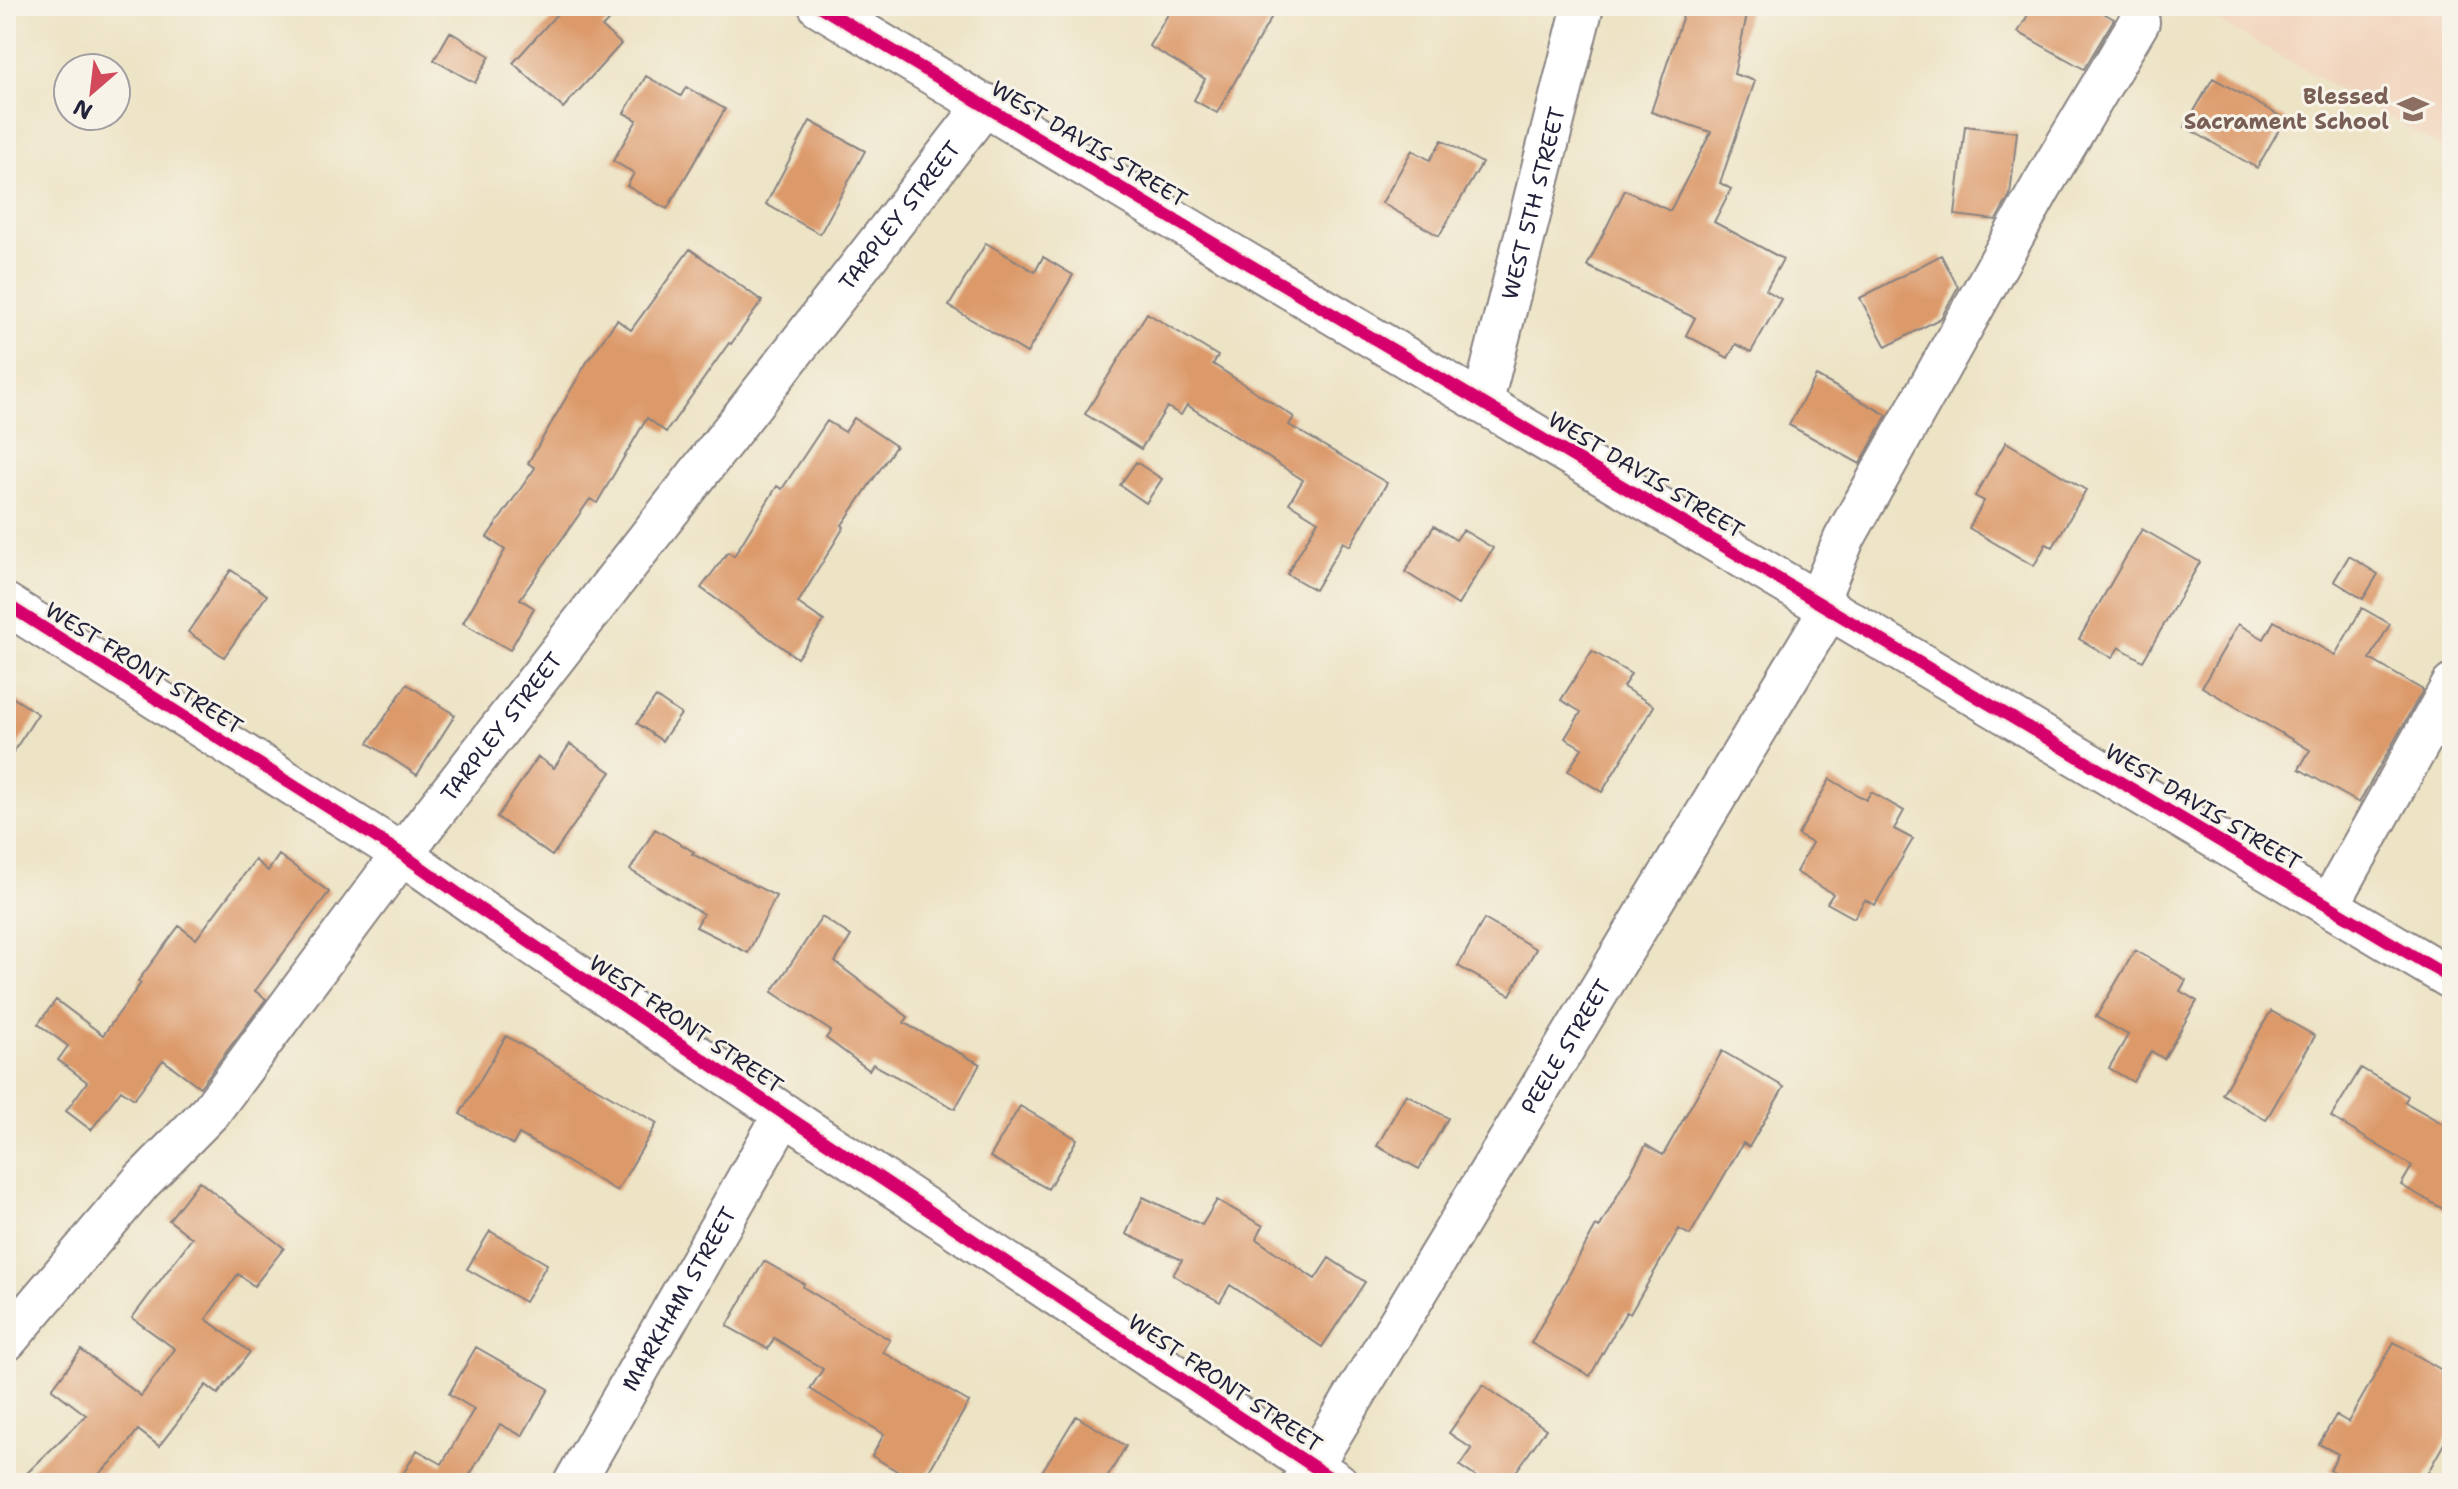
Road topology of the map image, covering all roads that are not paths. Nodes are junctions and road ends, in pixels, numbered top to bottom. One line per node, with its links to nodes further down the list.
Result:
1 (819, 6): 4 (street, WEST DAVIS STREET)
2 (1583, 6): 5 (street, WEST 5TH STREET)
3 (2139, 22): 7 (street, PEELE STREET)
4 (986, 104): 5 (street, WEST DAVIS STREET); 9 (street, TARPLEY STREET)
5 (1483, 401): 7 (street, WEST DAVIS STREET)
6 (6, 604): 9 (street, WEST FRONT STREET)
7 (1824, 605): 10 (street, WEST DAVIS STREET); 14 (street, PEELE STREET)
8 (2452, 685): 10 (street)
9 (402, 854): 12 (street, WEST FRONT STREET); 13 (street, TARPLEY STREET)
10 (2329, 905): 11 (street, WEST DAVIS STREET)
11 (2452, 979)
12 (784, 1114): 14 (street, WEST FRONT STREET); 15 (street, MARKHAM STREET)
13 (6, 1341)
14 (1318, 1477)
15 (574, 1483)

